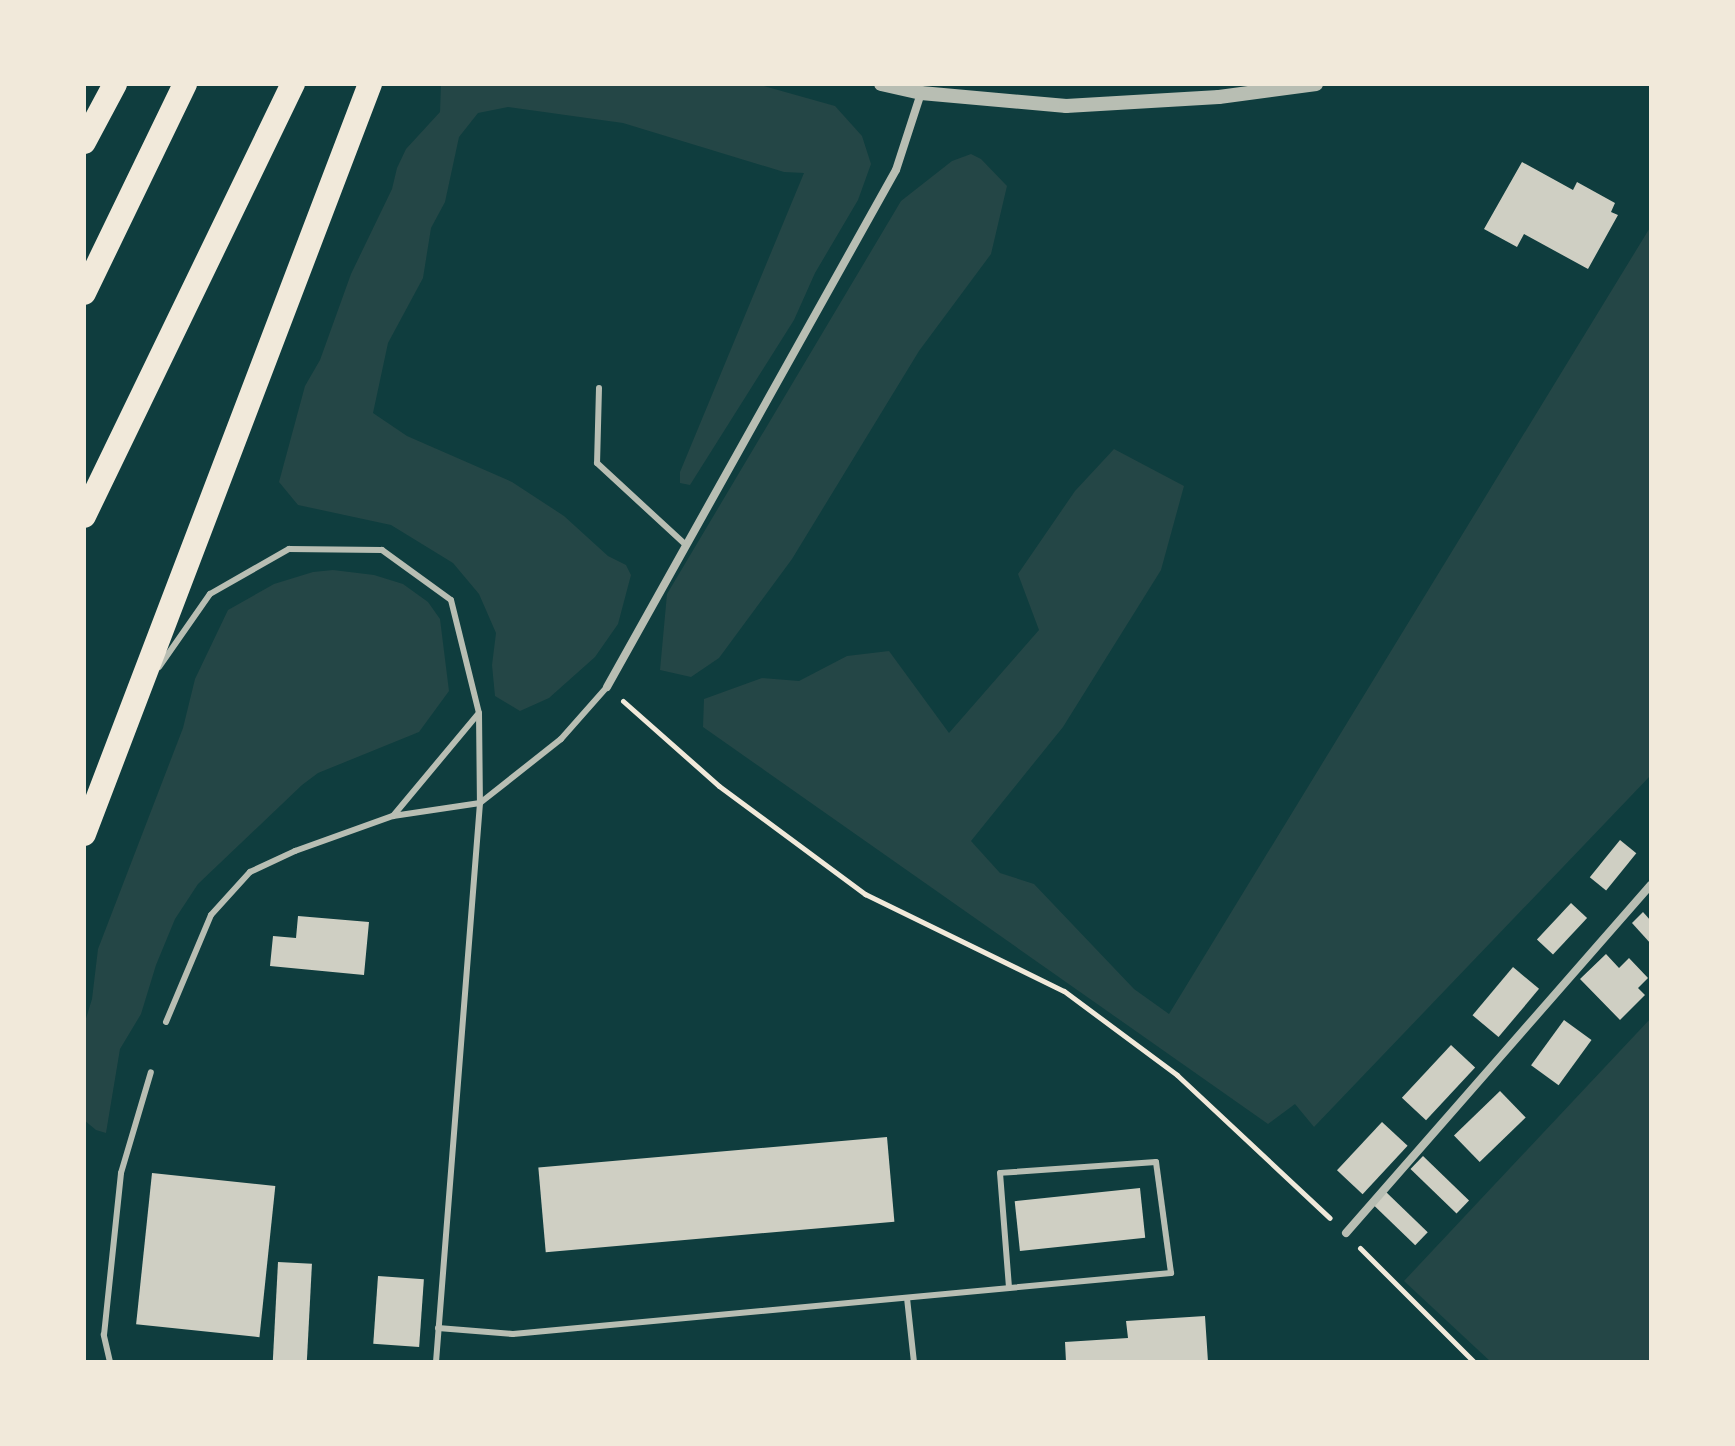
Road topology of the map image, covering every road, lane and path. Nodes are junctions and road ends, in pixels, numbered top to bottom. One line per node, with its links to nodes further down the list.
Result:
1 (115, 84): 8 (highway)
2 (185, 84): 9 (highway)
3 (293, 84): 11 (highway)
4 (370, 84): 14 (highway)
5 (881, 84): 7 (street)
6 (1316, 84): 7 (street)
7 (921, 93): 12 (street)
8 (84, 142)
9 (84, 293)
10 (599, 388): 12 (lane)
11 (84, 516)
12 (686, 545): 13 (street)
13 (607, 687): 16 (lane); 22 (path)
14 (134, 703): 15 (lane); 18 (highway)
15 (479, 713): 16 (lane); 17 (lane)
16 (480, 803): 17 (lane); 25 (lane)
17 (393, 816): 20 (lane)
18 (84, 834)
19 (1651, 885): 22 (street)
20 (166, 1022)
21 (151, 1072): 26 (lane)
22 (1346, 1233): 29 (path)
23 (1009, 1288): 23 (lane); 24 (lane)
24 (907, 1298): 25 (lane); 28 (lane)
25 (438, 1328): 27 (lane)
26 (110, 1362)
27 (436, 1362)
28 (914, 1362)
29 (1474, 1362)

